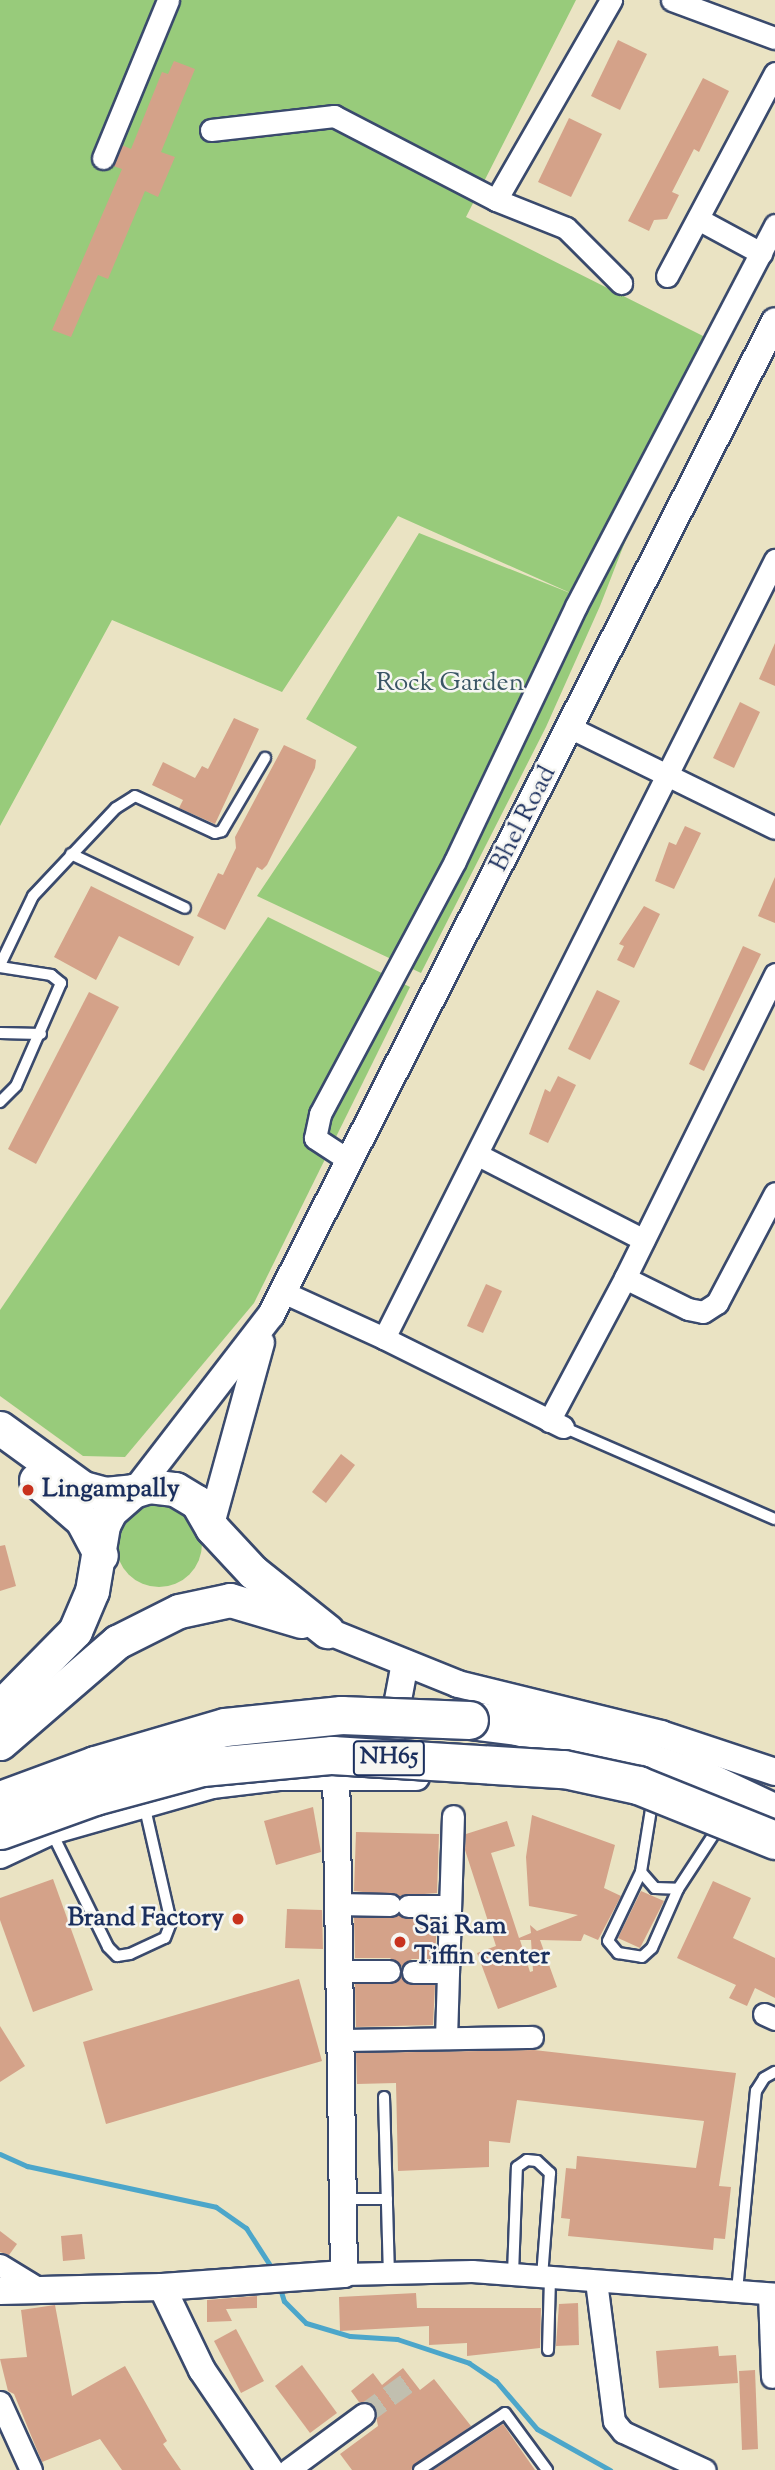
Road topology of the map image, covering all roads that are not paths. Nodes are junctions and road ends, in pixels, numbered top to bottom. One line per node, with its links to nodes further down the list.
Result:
1 (168, 0): 7 (street)
2 (611, 0): 8 (street)
3 (672, 0): 4 (street)
4 (775, 38)
5 (775, 72): 9 (street)
6 (211, 130): 8 (street)
7 (103, 158)
8 (496, 200): 13 (street)
9 (698, 219): 11 (street); 12 (street)
10 (775, 225): 11 (street)
11 (761, 253): 28 (street)
12 (667, 275)
13 (621, 283)
14 (775, 321): 16 (street, Bhel Road)
15 (775, 560): 18 (street)
16 (571, 728): 18 (street); 28 (street, Bhel Road)
17 (265, 758): 20 (lane)
18 (670, 775): 19 (street); 27 (street)
19 (775, 828)
20 (71, 854): 21 (lane); 22 (lane)
21 (185, 908)
22 (0, 966): 25 (lane)
23 (775, 975): 30 (street)
24 (0, 1033): 25 (lane)
25 (41, 1034): 26 (lane)
26 (0, 1102)
27 (478, 1155): 30 (street); 33 (street)
28 (350, 1161): 32 (street, Bhel Road)
29 (775, 1193): 31 (street)
30 (644, 1240): 31 (street)
31 (625, 1278): 34 (street)
32 (277, 1303): 33 (street); 37 (street); 39 (street)
33 (384, 1338): 34 (street)
34 (556, 1424): 38 (lane)
35 (0, 1428): 37 (main road)
36 (0, 1453): 40 (main road)
37 (134, 1490): 39 (main road); 40 (main road)
38 (775, 1519)
39 (211, 1524): 41 (main road)
40 (101, 1555): 43 (main road)
41 (327, 1631): 42 (street); 44 (main road)
42 (405, 1662): 45 (street); 47 (street)
43 (0, 1707)
44 (0, 1743)
45 (775, 1772)
46 (336, 1775): 47 (street); 49 (street); 61 (street)
47 (384, 1776): 50 (street)
48 (0, 1800): 51 (highway, NH65, bridge)
49 (144, 1803): 53 (street); 53 (lane)
50 (652, 1803): 54 (street); 59 (lane)
51 (775, 1813)
52 (453, 1816): 62 (street)
53 (51, 1831): 55 (street)
54 (716, 1831): 58 (street); 60 (lane)
55 (13, 1835): 56 (highway, NH65, bridge); 57 (street)
56 (775, 1840)
57 (0, 1855)
58 (775, 1857)
59 (641, 1872): 60 (lane); 60 (lane)
60 (678, 1889)
61 (336, 1904): 62 (street); 63 (street)
62 (450, 1906): 66 (street)
63 (338, 1970): 64 (street); 69 (street)
64 (389, 1971)
65 (413, 1972): 66 (street)
66 (448, 1972): 68 (street)
67 (531, 2037): 68 (street)
68 (446, 2038): 69 (street)
69 (339, 2040): 72 (street)
70 (775, 2072): 83 (lane)
71 (384, 2097): 73 (lane)
72 (342, 2199): 73 (lane); 76 (street)
73 (387, 2199): 75 (lane)
74 (0, 2265): 81 (street)
75 (389, 2273): 76 (street); 77 (street)
76 (344, 2274): 80 (street)
77 (513, 2274): 78 (street); 78 (lane)
78 (546, 2277): 79 (street); 85 (lane)
79 (596, 2281): 83 (street); 94 (street)
80 (162, 2287): 81 (street); 90 (street)
81 (41, 2290): 82 (street)
82 (0, 2291)
83 (737, 2291): 84 (street)
84 (772, 2294): 86 (street)
85 (548, 2350)
86 (772, 2377)
87 (0, 2402): 89 (street)
88 (364, 2414): 91 (street)
89 (31, 2470)
90 (270, 2470)
91 (288, 2470)
92 (419, 2470): 93 (lane)
93 (547, 2470)
94 (705, 2470)

